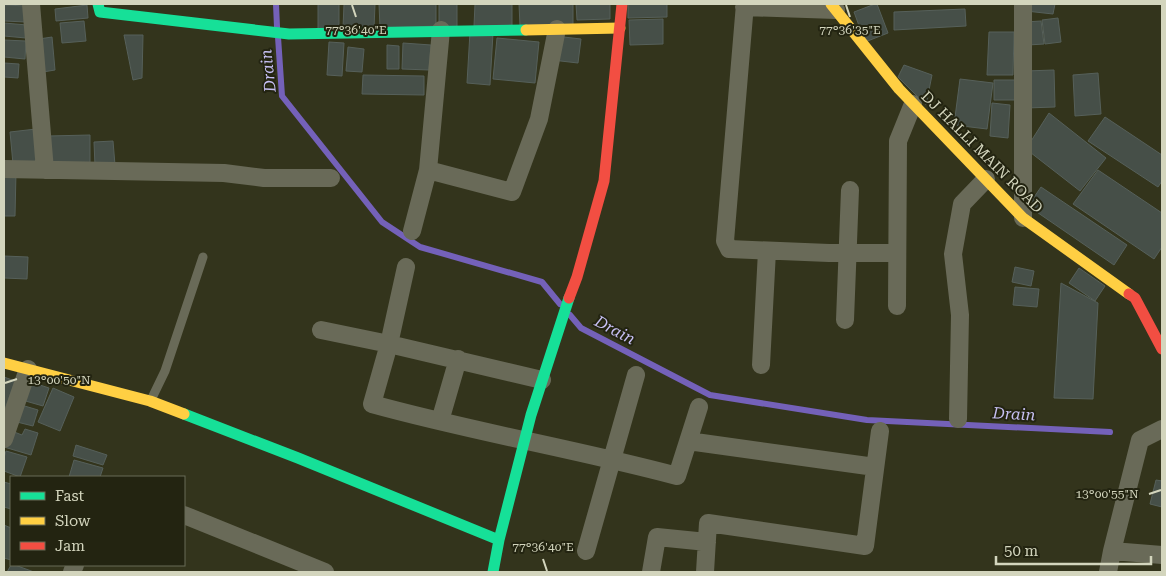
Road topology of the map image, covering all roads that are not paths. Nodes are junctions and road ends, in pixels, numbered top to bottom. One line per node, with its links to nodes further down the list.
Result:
1 (31, 4): 12 (street)
2 (98, 4): 9 (street)
3 (622, 4): 7 (street)
4 (1023, 4): 17 (street)
5 (744, 5): 6 (street); 19 (street)
6 (834, 7): 10 (street, DJ HALLI MAIN ROAD)
7 (620, 28): 8 (street); 34 (street)
8 (557, 29): 9 (street); 13 (street)
9 (441, 30): 13 (street)
10 (912, 104): 15 (street, DJ HALLI MAIN ROAD); 21 (street)
11 (4, 169): 12 (street)
12 (45, 170): 14 (street)
13 (428, 170): 18 (street)
14 (331, 178)
15 (986, 179): 17 (street, DJ HALLI MAIN ROAD); 37 (street)
16 (850, 190): 20 (street)
17 (1023, 218): 28 (street, DJ HALLI MAIN ROAD)
18 (412, 232)
19 (767, 251): 20 (street); 31 (street)
20 (848, 253): 21 (street); 25 (street)
21 (897, 253): 24 (street)
22 (203, 257): 35 (lane)
23 (406, 267): 27 (street)
24 (897, 306)
25 (845, 320)
26 (321, 330): 27 (street)
27 (389, 344): 29 (street); 38 (street)
28 (1162, 349)
29 (458, 359): 34 (street); 38 (street)
30 (4, 363): 32 (street)
31 (761, 364)
32 (28, 369): 35 (street); 41 (street)
33 (636, 374): 44 (street)
34 (542, 380): 42 (street)
35 (151, 402): 47 (street)
36 (699, 407): 43 (street)
37 (958, 419)
38 (440, 421): 42 (street)
39 (1162, 429): 49 (street)
40 (880, 431): 45 (street)
41 (4, 438)
42 (524, 440): 44 (street); 47 (street)
43 (688, 441): 44 (street); 45 (street)
44 (612, 459): 50 (street)
45 (875, 467): 48 (street)
46 (185, 515): 52 (street)
47 (499, 540): 53 (street)
48 (707, 542): 54 (street); 55 (street)
49 (1112, 550): 51 (street); 56 (street)
50 (586, 551)
51 (1162, 555)
52 (325, 572)
53 (493, 572)
54 (651, 572)
55 (705, 572)
56 (1108, 572)

